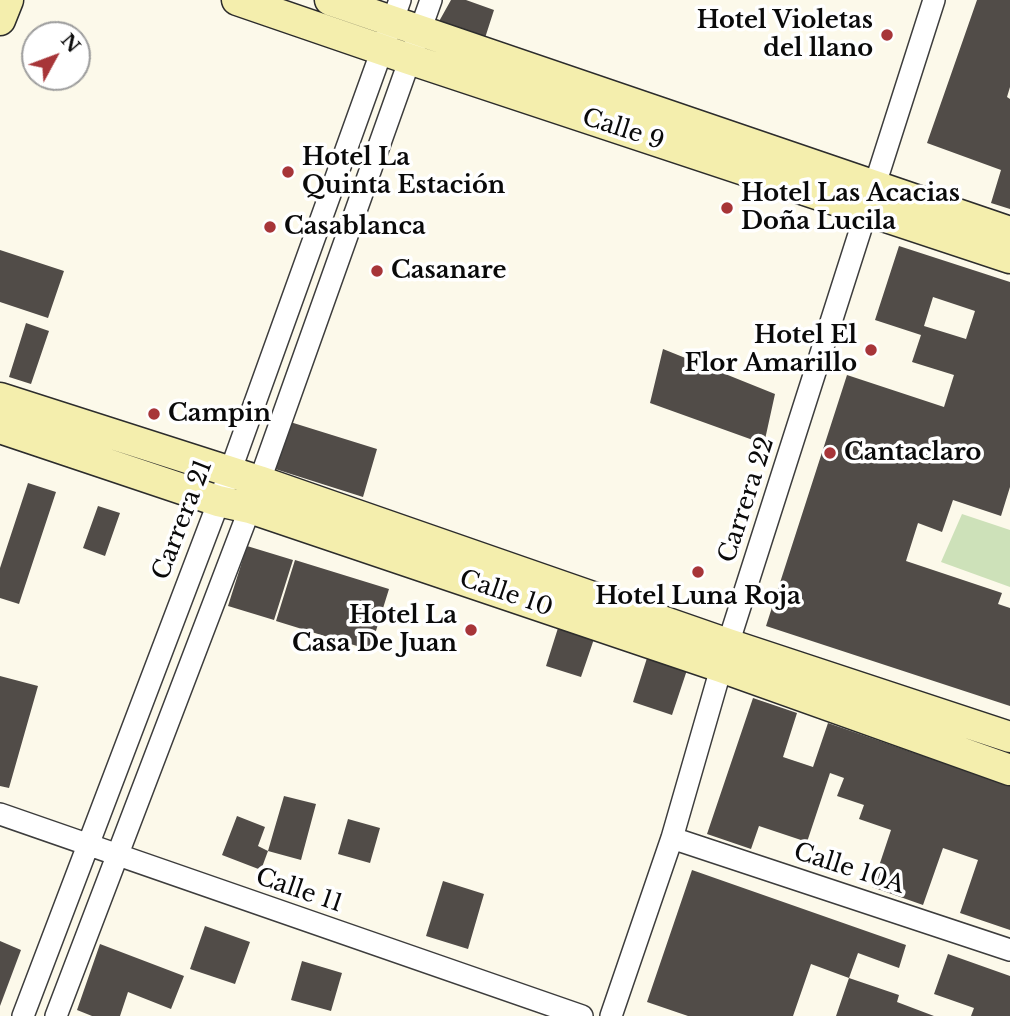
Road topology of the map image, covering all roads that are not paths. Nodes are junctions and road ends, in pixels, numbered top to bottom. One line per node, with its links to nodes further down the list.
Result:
1 (8, 0): 7 (main road)
2 (237, 0): 8 (main road, Calle 9)
3 (330, 0): 6 (main road, Calle 9)
4 (431, 0): 6 (street, Carrera 21)
5 (934, 0): 9 (street, Carrera 22)
6 (404, 18): 8 (street, Carrera 21); 8 (street, Carrera 21); 9 (main road, Calle 9)
7 (0, 20)
8 (396, 55): 9 (main road, Calle 9); 14 (street, Carrera 21); 15 (street, Carrera 21)
9 (870, 199): 10 (main road, Calle 9); 11 (main road, Calle 9); 17 (street, Carrera 22)
10 (1010, 232)
11 (1010, 258)
12 (0, 398): 14 (main road, Calle 10)
13 (0, 428): 16 (main road, Calle 10)
14 (230, 472): 15 (main road, Calle 10); 16 (street, Carrera 21)
15 (254, 495): 16 (main road, Calle 10); 17 (main road, Calle 10); 23 (street, Carrera 21)
16 (218, 501): 22 (street, Carrera 21)
17 (725, 655): 18 (main road, Calle 10); 19 (main road, Calle 10); 21 (street, Carrera 22)
18 (1010, 737)
19 (1010, 769)
20 (0, 814): 22 (street, Calle 11)
21 (672, 838): 24 (street, Calle 10A); 28 (street, Carrera 22)
22 (88, 846): 23 (street, Calle 11); 25 (street, Carrera 21)
23 (117, 856): 26 (street, Carrera 21); 27 (street, Calle 11)
24 (1010, 950)
25 (23, 1016)
26 (56, 1016)
27 (582, 1016)
28 (611, 1016)

